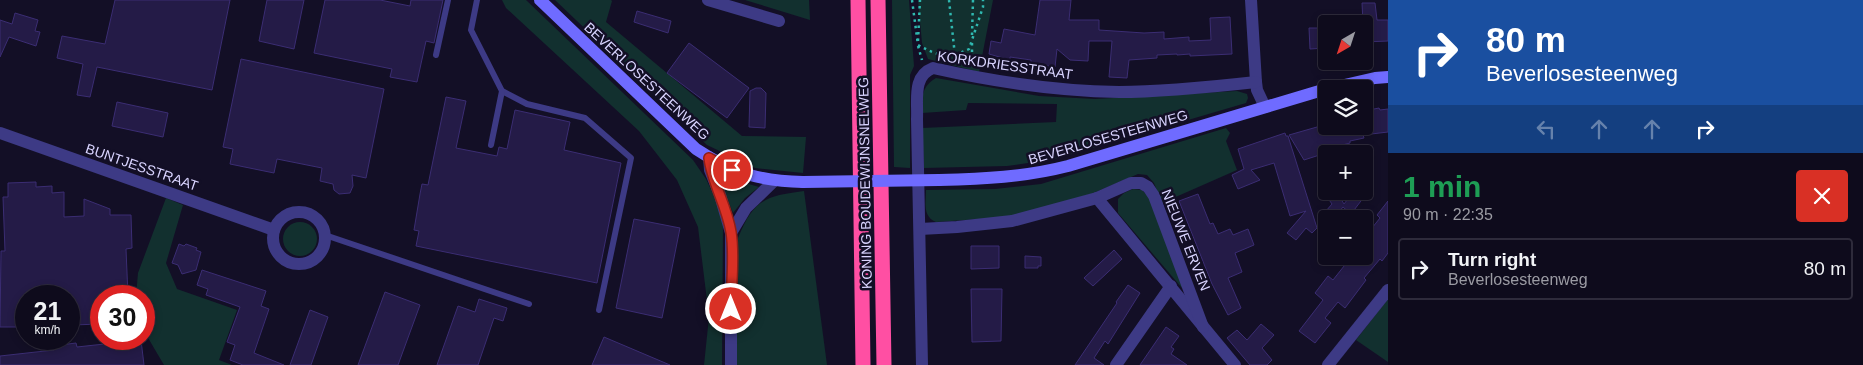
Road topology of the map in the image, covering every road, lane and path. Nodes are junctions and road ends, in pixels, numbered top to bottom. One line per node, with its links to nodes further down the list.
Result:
1 (448, 0): 16 (lane)
2 (477, 0): 23 (lane)
3 (540, 0): 28 (street, BEVERLOSESTEENWEG)
4 (708, 0): 13 (street)
5 (858, 0): 41 (highway, KONING BOUDEWIJNSNELWEG)
6 (878, 0): 42 (highway, KONING BOUDEWIJNSNELWEG)
7 (912, 0): 15 (path)
8 (920, 0): 15 (path)
9 (949, 0): 17 (path)
10 (973, 0): 14 (path)
11 (983, 0): 14 (path)
12 (1251, 0): 22 (street)
13 (779, 21)
14 (972, 39): 17 (path); 19 (path)
15 (918, 45): 17 (path); 18 (path)
16 (436, 55)
17 (955, 56)
18 (924, 71): 19 (street, KORKDRIESSTRAAT); 31 (street, KORKDRIESSTRAAT)
19 (972, 77): 22 (street, KORKDRIESSTRAAT)
20 (1388, 77): 21 (street, BEVERLOSESTEENWEG)
21 (1366, 80)
22 (1256, 82): 25 (street)
23 (502, 91): 27 (lane); 38 (lane)
24 (1318, 91): 25 (street, BEVERLOSESTEENWEG)
25 (1265, 107): 29 (street, BEVERLOSESTEENWEG, bridge)
26 (0, 133): 32 (street, BUNTJESSTRAAT)
27 (491, 145)
28 (709, 158): 29 (street, BEVERLOSESTEENWEG); 33 (street)
29 (774, 181): 33 (street)
30 (1098, 198): 31 (street, NIEUWE ERVEN); 35 (street, NIEUWE ERVEN); 39 (street, NIEUWE ERVEN)
31 (920, 229): 43 (street, KORKDRIESSTRAAT)
32 (274, 230): 34 (street); 34 (street)
33 (731, 233): 40 (street)
34 (325, 235): 37 (lane)
35 (1171, 286): 39 (street, NIEUWE ERVEN); 44 (street)
36 (1388, 290): 46 (street)
37 (530, 304)
38 (599, 310)
39 (1203, 327): 45 (street, NIEUWE ERVEN)
40 (731, 365)
41 (863, 365)
42 (884, 365)
43 (922, 365)
44 (1116, 365)
45 (1235, 365)
46 (1328, 365)

